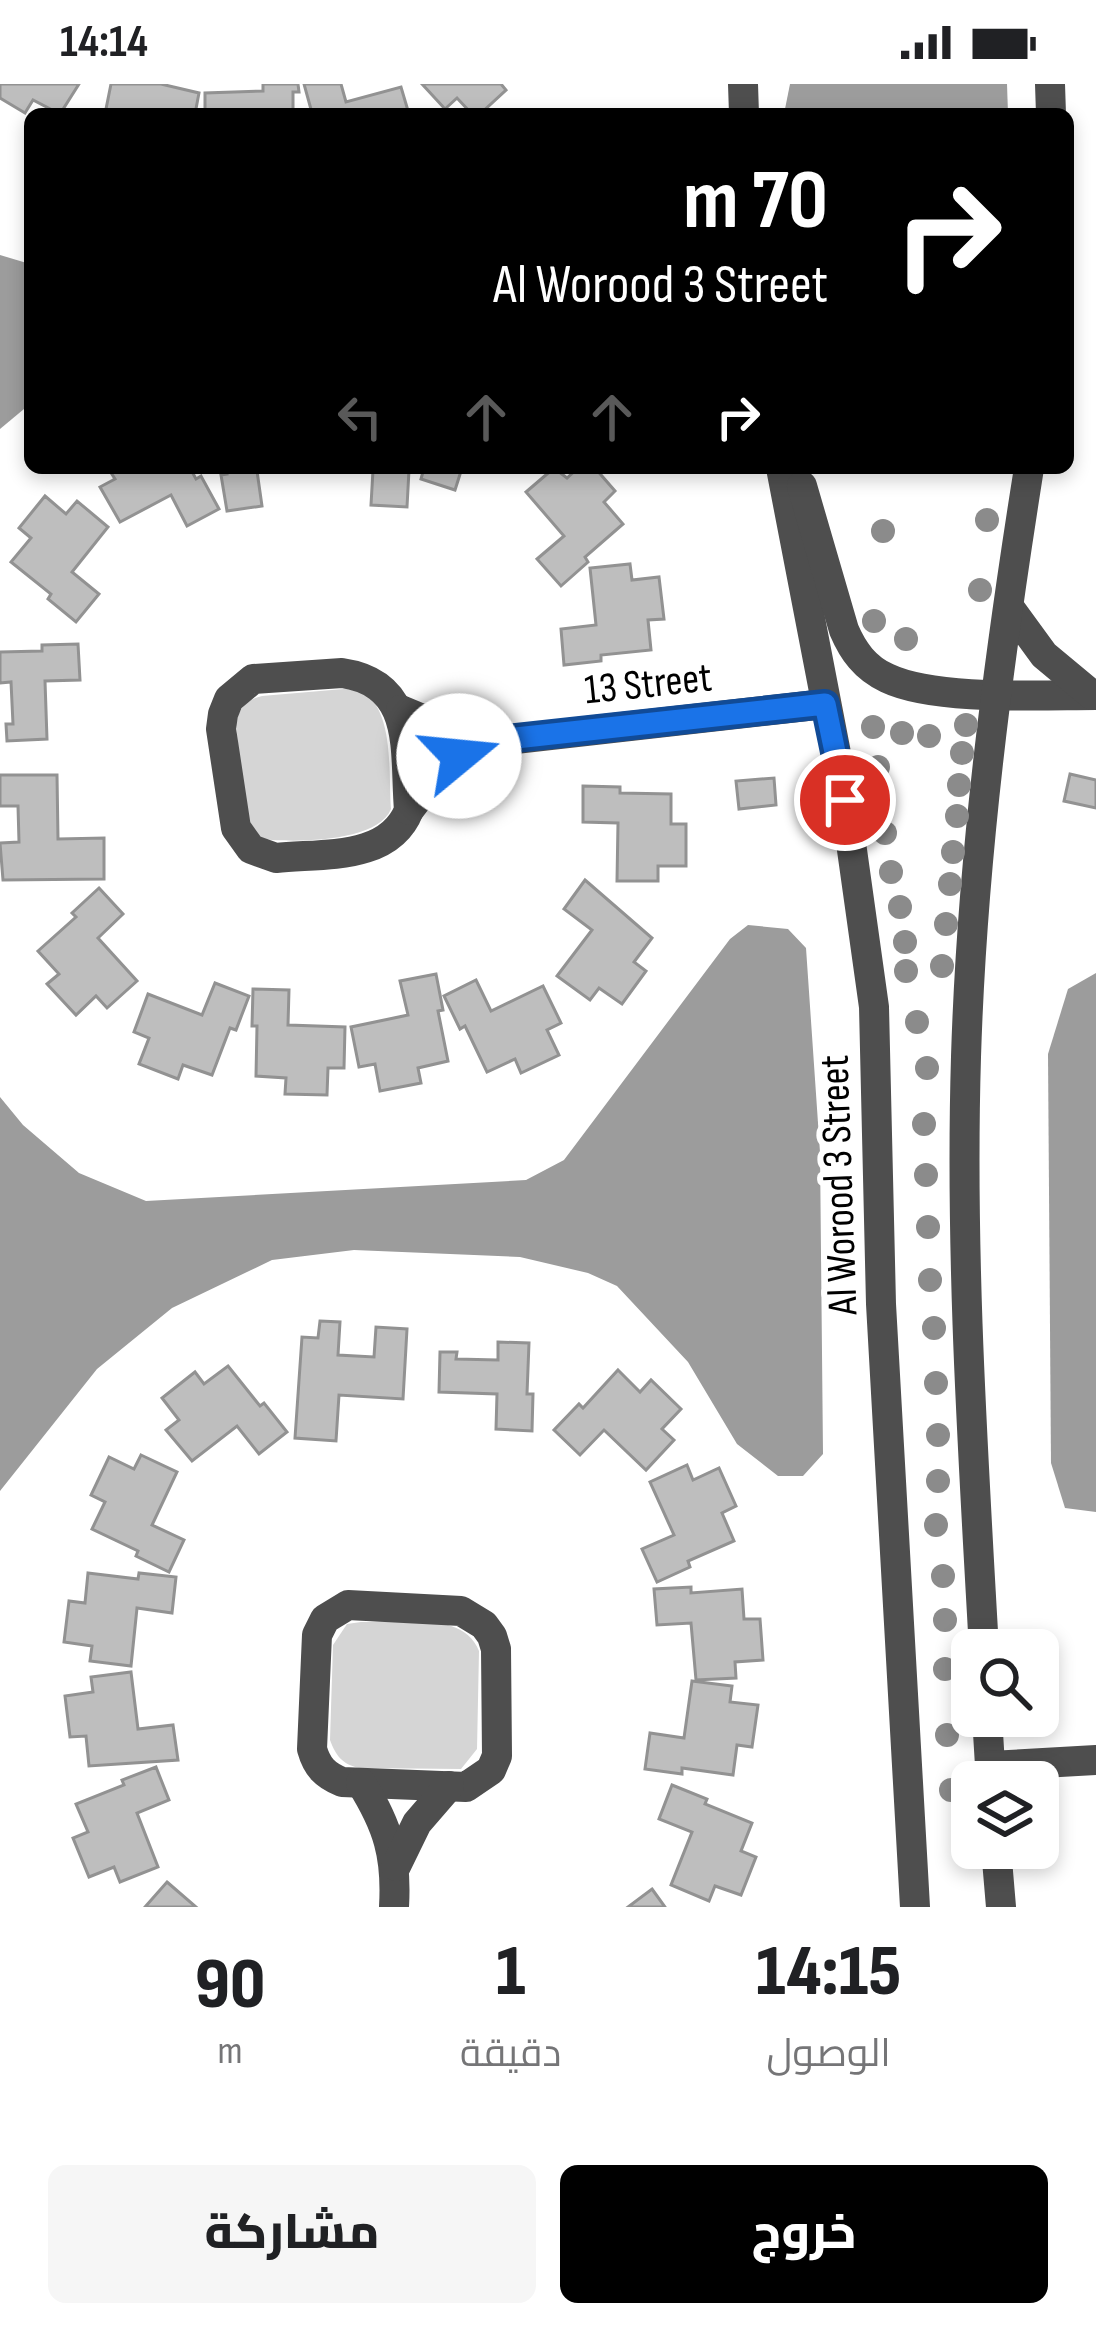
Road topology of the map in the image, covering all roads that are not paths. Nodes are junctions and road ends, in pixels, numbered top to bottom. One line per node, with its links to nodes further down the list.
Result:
1 (782, 474): 7 (street, Al Worood 3 Street)
2 (800, 474): 5 (street)
3 (1028, 474): 4 (street)
4 (1009, 607): 5 (street); 6 (street)
5 (997, 695): 6 (street); 11 (street)
6 (1094, 695)
7 (825, 704): 9 (street, 13 Street); 19 (street, Al Worood 3 Street)
8 (401, 710): 9 (street, 13 Street); 10 (street); 10 (street, 13 Street)
9 (480, 742): 10 (street, 13 Street)
10 (409, 810)
11 (982, 1629)
12 (1096, 1760): 13 (street)
13 (1059, 1765)
14 (361, 1783): 15 (street); 15 (street); 16 (street)
15 (449, 1786): 16 (street)
16 (396, 1866): 18 (street)
17 (998, 1869): 20 (street)
18 (394, 1907)
19 (915, 1907)
20 (1001, 1907)

